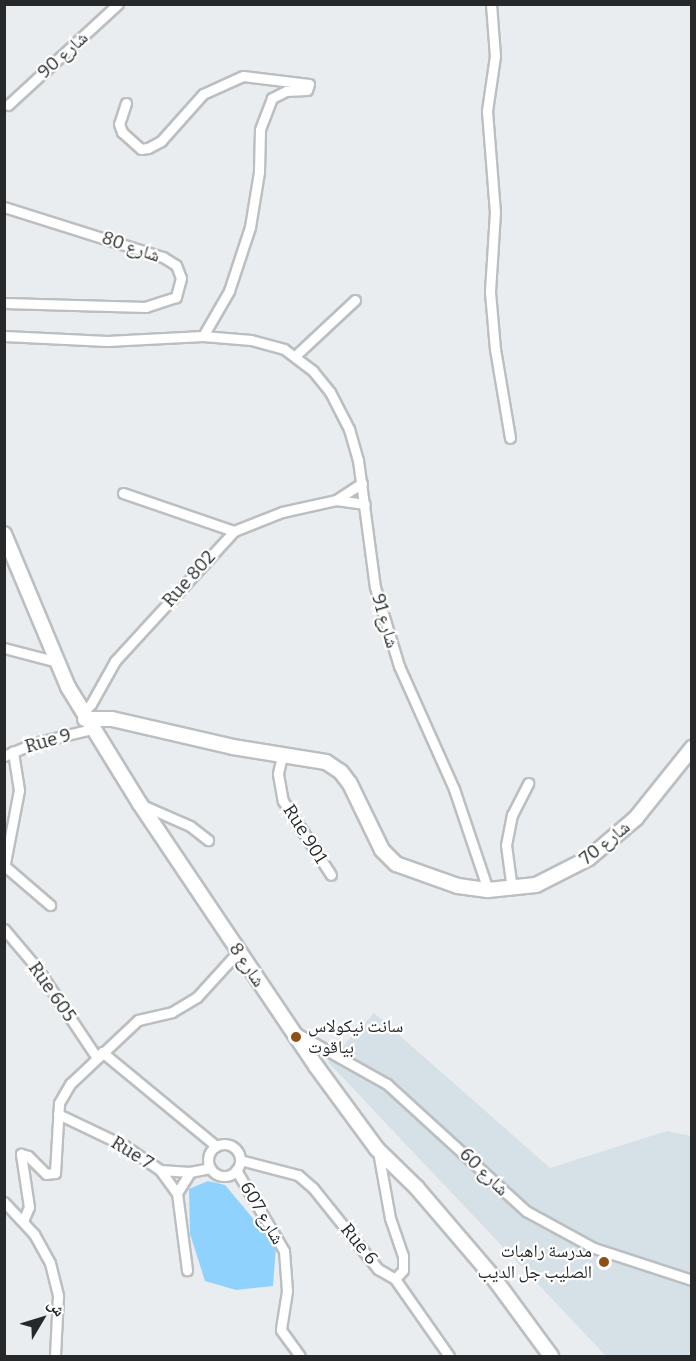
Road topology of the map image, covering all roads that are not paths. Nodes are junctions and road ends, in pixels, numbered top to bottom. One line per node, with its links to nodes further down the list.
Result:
1 (118, 4): 4 (street, شارع 90)
2 (491, 4): 11 (street)
3 (126, 102): 9 (street)
4 (8, 105)
5 (4, 207): 7 (street, شارع 80)
6 (355, 300): 10 (street)
7 (4, 303)
8 (4, 336): 9 (street, شارع 91)
9 (203, 336): 10 (street, شارع 91)
10 (295, 356): 12 (street, شارع 91)
11 (510, 438)
12 (362, 483): 14 (street, Rue 802); 15 (street, شارع 91)
13 (123, 493): 16 (street)
14 (336, 500): 15 (street, Rue 802); 16 (street, Rue 802)
15 (365, 504): 30 (street, شارع 91)
16 (234, 531): 20 (street, Rue 802)
17 (4, 534): 19 (street, شارع 8)
18 (4, 648): 19 (street)
19 (58, 662): 20 (street, شارع 8)
20 (86, 721): 22 (street, Rue 9); 23 (street, شارع 70); 25 (street, شارع 8)
21 (692, 748): 29 (street, شارع 70)
22 (9, 753): 27 (street)
23 (282, 756): 28 (street, Rue 901); 30 (street, شارع 70)
24 (528, 783): 29 (street)
25 (140, 804): 26 (street); 33 (street, شارع 8)
26 (208, 840)
27 (6, 868): 31 (street)
28 (331, 875)
29 (512, 889): 30 (street, شارع 70)
30 (488, 890)
31 (50, 905)
32 (4, 929): 35 (street, Rue 605)
33 (238, 952): 34 (street, شارع 8); 35 (street)
34 (294, 1032): 38 (street, شارع 8); 49 (street, شارع 60)
35 (99, 1055): 36 (street); 37 (street, Rue 605)
36 (58, 1114): 41 (street, Rue 7); 46 (street)
37 (216, 1146): 39 (street); 40 (street)
38 (377, 1149): 48 (street, Rue 6); 53 (street, شارع 8)
39 (240, 1160): 42 (street); 48 (street, Rue 6)
40 (210, 1168): 42 (street); 43 (street, Rue 7)
41 (160, 1170): 43 (street, Rue 7); 44 (street)
42 (237, 1170): 51 (street, شارع 607)
43 (190, 1172): 44 (street)
44 (177, 1193): 47 (street)
45 (4, 1202): 46 (street)
46 (23, 1221): 50 (street)
47 (187, 1270)
48 (395, 1279): 52 (street)
49 (692, 1280)
50 (55, 1356)
51 (300, 1356)
52 (449, 1356)
53 (551, 1356)

